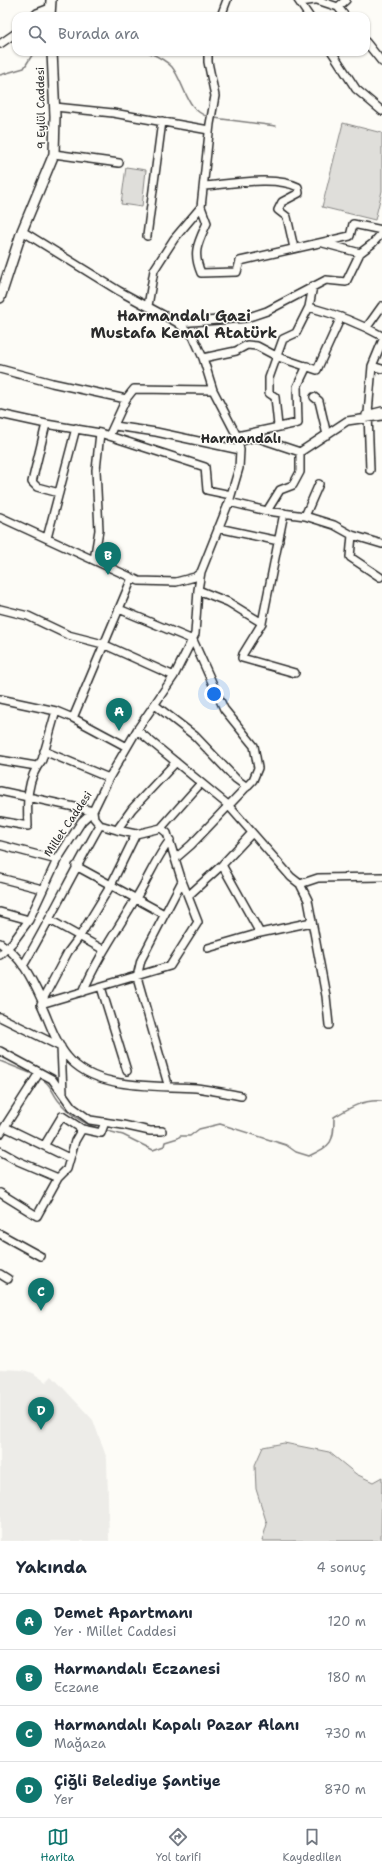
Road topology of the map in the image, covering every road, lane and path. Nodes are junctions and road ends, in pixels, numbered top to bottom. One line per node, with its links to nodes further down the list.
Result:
1 (227, 0): 8 (street)
2 (316, 0): 4 (street); 5 (street)
3 (346, 0): 5 (street)
4 (299, 1): 9 (street)
5 (338, 7): 10 (street)
6 (51, 8): 7 (street)
7 (40, 12)
8 (222, 12)
9 (306, 12)
10 (342, 12)
11 (12, 36): 12 (street)
12 (0, 44)
13 (370, 47): 17 (street)
14 (52, 56): 18 (main road, 9 Eylül Caddesi)
15 (208, 56): 21 (street)
16 (335, 56): 19 (street)
17 (382, 62)
18 (54, 107): 20 (street); 22 (main road, 9 Eylül Caddesi)
19 (381, 109)
20 (162, 121): 21 (street); 29 (street)
21 (210, 127): 24 (street)
22 (54, 154): 23 (street); 27 (main road, 9 Eylül Caddesi)
23 (119, 163)
24 (204, 186): 25 (street); 32 (street)
25 (201, 207): 32 (street); 37 (street)
26 (382, 230): 30 (street)
27 (22, 231): 36 (main road, 9 Eylül Caddesi); 37 (street)
28 (382, 233): 34 (street)
29 (147, 236)
30 (350, 236): 31 (street); 33 (street)
31 (323, 243): 32 (street); 33 (street)
32 (294, 248)
33 (351, 250): 34 (street)
34 (360, 253): 35 (street)
35 (313, 286): 38 (street); 41 (street)
36 (0, 298)
37 (148, 306): 41 (street)
38 (309, 306): 40 (street); 45 (street)
39 (382, 306): 42 (street)
40 (341, 316): 42 (street); 47 (street)
41 (178, 323): 46 (street)
42 (367, 328): 43 (street)
43 (382, 336)
44 (382, 342): 48 (street)
45 (278, 357): 46 (street); 47 (street); 60 (street)
46 (203, 358): 51 (street)
47 (307, 366): 60 (street)
48 (372, 366): 50 (street); 56 (street)
49 (0, 369): 53 (street)
50 (382, 369)
51 (213, 390): 53 (street); 65 (street)
52 (314, 397): 63 (street)
53 (126, 399): 59 (street)
54 (382, 411): 56 (street)
55 (0, 414): 58 (street)
56 (369, 416): 57 (street); 63 (street); 68 (street)
57 (382, 416)
58 (46, 424): 61 (street); 70 (street)
59 (114, 426): 64 (street); 66 (street)
60 (278, 426): 65 (street)
61 (76, 428): 62 (street); 70 (street)
62 (100, 433): 64 (street); 81 (street)
63 (327, 435): 67 (street)
64 (109, 436): 71 (street)
65 (238, 439): 66 (street, Millet Caddesi); 67 (street)
66 (240, 450): 71 (street, Millet Caddesi)
67 (300, 452): 72 (street)
68 (370, 470)
69 (319, 484): 74 (street)
70 (59, 493): 78 (street)
71 (230, 499): 72 (street); 76 (street, Millet Caddesi)
72 (267, 510): 73 (street)
73 (284, 513): 74 (street); 79 (street)
74 (305, 516): 77 (street)
75 (0, 517): 78 (street)
76 (218, 528): 79 (street); 82 (street, Millet Caddesi)
77 (352, 535): 80 (street); 83 (street)
78 (47, 538): 81 (street)
79 (280, 541): 88 (street)
80 (382, 544)
81 (94, 560): 84 (street)
82 (201, 572): 84 (street); 85 (street, Millet Caddesi)
83 (380, 576)
84 (132, 578): 87 (street)
85 (198, 590): 88 (street); 89 (street, Millet Caddesi)
86 (0, 609): 90 (street)
87 (120, 609): 89 (street); 90 (street)
88 (262, 623): 91 (street)
89 (192, 640): 92 (street, Millet Caddesi); 105 (street)
90 (103, 644): 92 (street); 96 (street)
91 (295, 673)
92 (174, 676): 94 (street, Millet Caddesi)
93 (0, 699): 95 (street)
94 (155, 704): 97 (street, Millet Caddesi); 105 (street)
95 (56, 711): 96 (street); 99 (street)
96 (73, 718): 98 (street)
97 (137, 730): 98 (street, Millet Caddesi); 101 (street)
98 (127, 748): 103 (street, Millet Caddesi)
99 (44, 751): 102 (street); 103 (street)
100 (0, 760): 102 (street)
101 (176, 762): 104 (street); 113 (street)
102 (36, 766): 107 (street)
103 (110, 778): 109 (street, Millet Caddesi)
104 (201, 783): 108 (street); 112 (street)
105 (247, 787): 108 (street)
106 (0, 790): 107 (street)
107 (27, 795): 109 (street); 110 (street)
108 (228, 805): 114 (street); 118 (street)
109 (93, 811): 111 (street); 119 (street, Millet Caddesi)
110 (0, 821)
111 (100, 825): 113 (street); 121 (street)
112 (161, 828): 115 (street); 116 (street)
113 (117, 830): 115 (street)
114 (252, 833): 120 (street); 125 (street)
115 (136, 834): 126 (street)
116 (170, 840): 118 (street); 129 (street)
117 (0, 844): 119 (street)
118 (176, 858): 124 (street)
119 (57, 860): 127 (street, Millet Caddesi)
120 (222, 865): 128 (street); 135 (street)
121 (76, 866): 126 (street); 133 (street)
122 (382, 877): 125 (street)
123 (0, 878): 127 (street)
124 (182, 881): 128 (street); 131 (street)
125 (300, 884): 134 (street)
126 (111, 885): 129 (street); 136 (street)
127 (42, 889): 132 (street, Millet Caddesi)
128 (188, 896): 143 (street)
129 (136, 898): 131 (street); 140 (street)
130 (0, 912): 132 (street)
131 (164, 914): 143 (street)
132 (29, 920): 138 (street, Millet Caddesi)
133 (50, 920): 136 (street); 142 (street)
134 (312, 922): 135 (street); 148 (street)
135 (260, 933): 139 (street)
136 (80, 936): 140 (street); 146 (street)
137 (0, 943): 138 (street)
138 (7, 948): 141 (street, Millet Caddesi); 142 (street)
139 (208, 948)
140 (104, 950): 145 (street)
141 (0, 955)
142 (23, 966): 146 (street)
143 (137, 977): 144 (street); 153 (street)
144 (102, 987): 145 (street); 151 (street)
145 (83, 992): 146 (street)
146 (42, 1002): 149 (street)
147 (0, 1017): 149 (street)
148 (329, 1025)
149 (61, 1047): 154 (street); 155 (street)
150 (0, 1052): 152 (street)
151 (127, 1071)
152 (37, 1075): 154 (street); 157 (street)
153 (167, 1081)
154 (63, 1093): 156 (street)
155 (241, 1096)
156 (104, 1124): 158 (street); 159 (street)
157 (5, 1127): 160 (street); 161 (street)
158 (82, 1129): 161 (street); 163 (street)
159 (162, 1132)
160 (0, 1134)
161 (44, 1146): 163 (street)
162 (0, 1150): 164 (street)
163 (69, 1158): 164 (street)
164 (58, 1178): 165 (street)
165 (0, 1193)
166 (0, 1234): 167 (street)
167 (40, 1256)
168 (0, 1274): 169 (street)
169 (8, 1279)

